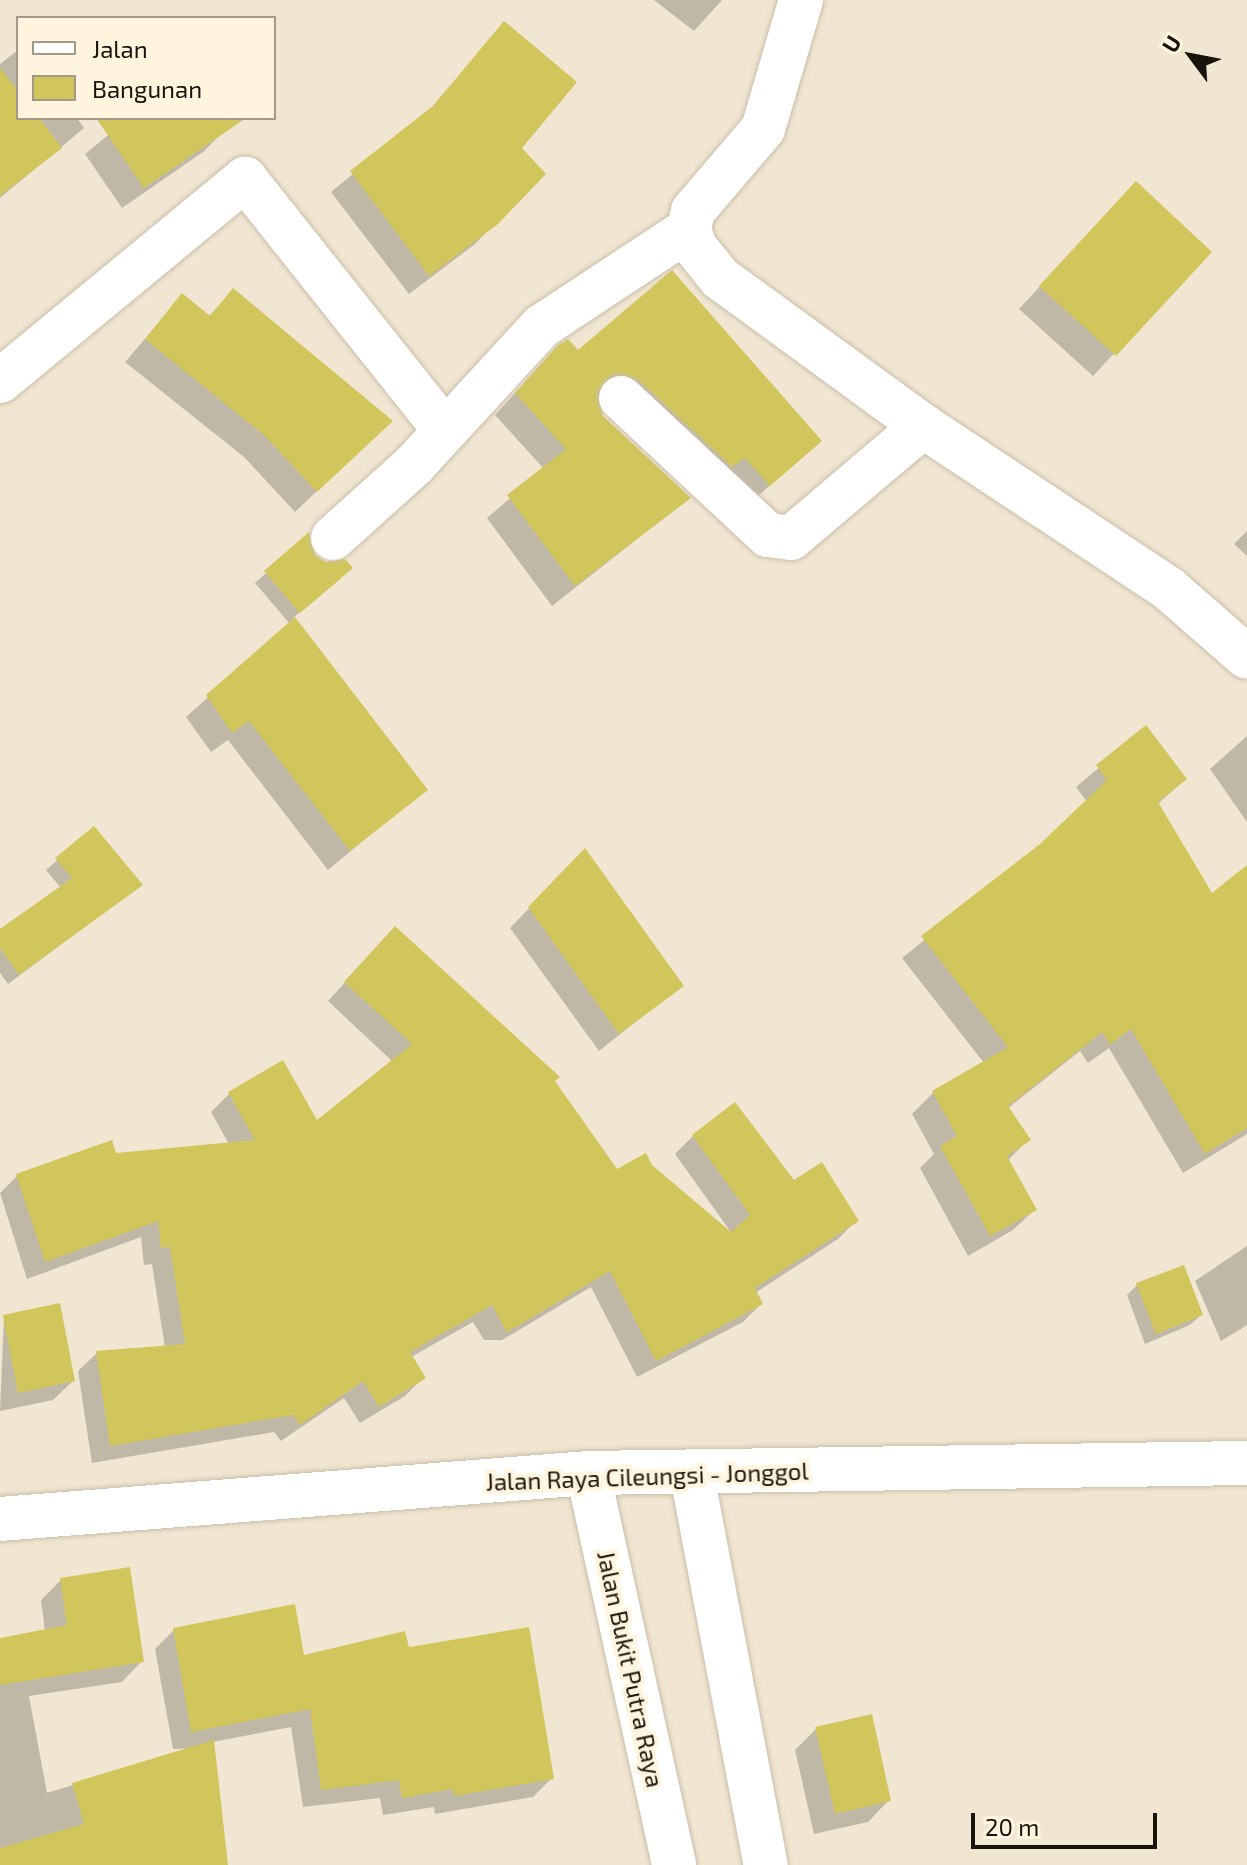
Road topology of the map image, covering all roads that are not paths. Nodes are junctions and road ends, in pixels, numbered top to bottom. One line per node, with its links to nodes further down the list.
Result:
1 (801, 0): 2 (street)
2 (689, 229): 5 (street); 6 (street)
3 (0, 381): 6 (street)
4 (621, 398): 5 (street)
5 (923, 426): 8 (street)
6 (443, 428): 7 (street)
7 (333, 538)
8 (1247, 657)
9 (1247, 1463): 11 (street, Jalan Raya Cileungsi - Jonggol)
10 (588, 1473): 11 (street, Jalan Raya Cileungsi - Jonggol); 12 (street, Jalan Raya Cileungsi - Jonggol); 13 (street, Jalan Bukit Putra Raya)
11 (692, 1475): 14 (street)
12 (0, 1519)
13 (674, 1865)
14 (766, 1865)

